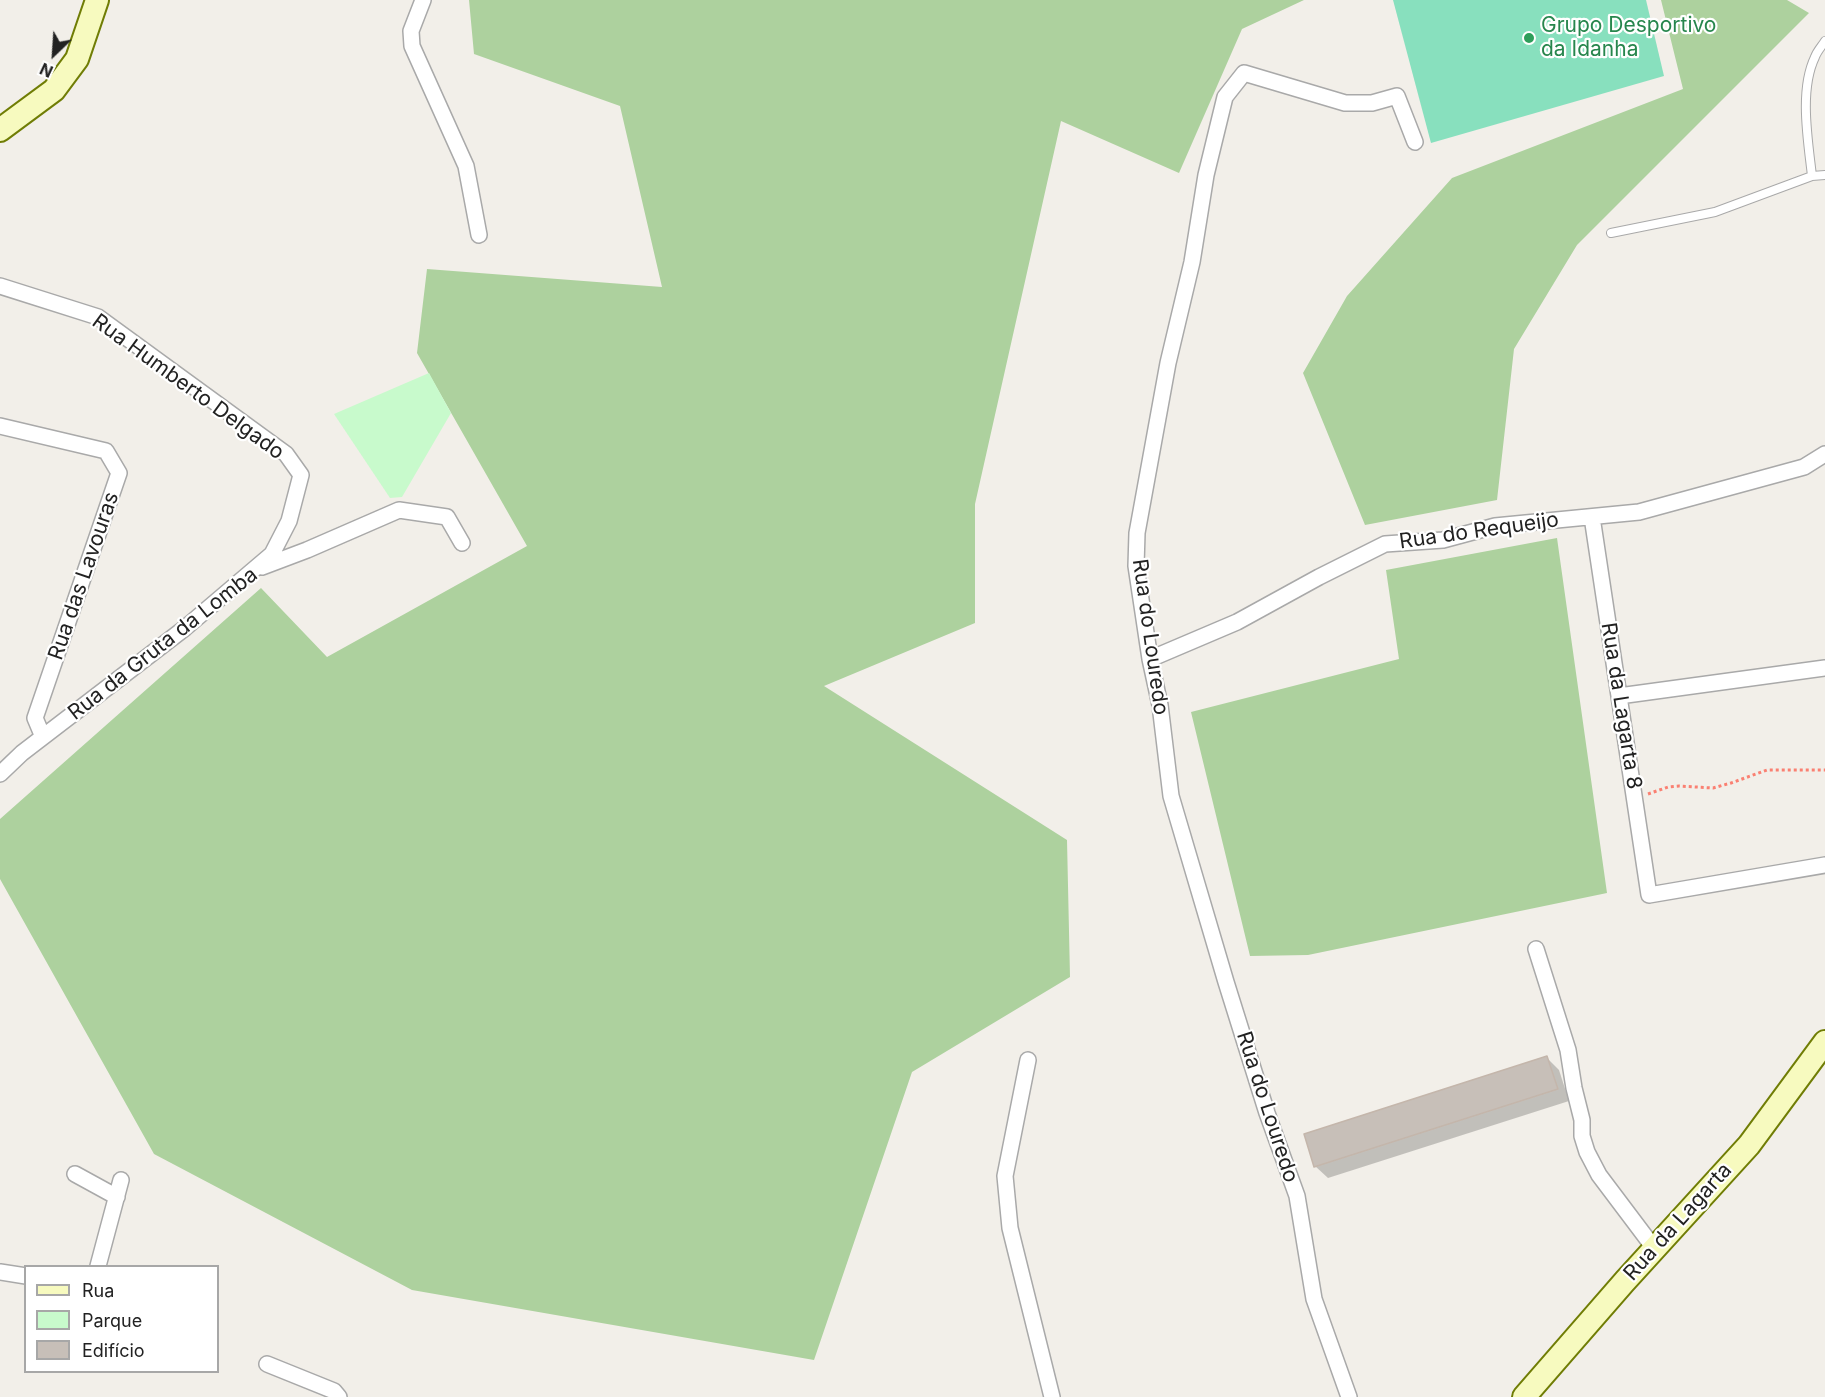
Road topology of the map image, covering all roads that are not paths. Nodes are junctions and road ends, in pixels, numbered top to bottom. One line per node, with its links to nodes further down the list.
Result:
1 (97, 0): 4 (street)
2 (423, 0): 9 (street)
3 (1825, 41): 7 (lane)
4 (0, 130)
5 (1416, 142): 16 (street, Rua do Louredo)
6 (1825, 175): 7 (lane)
7 (1812, 176): 8 (lane)
8 (1611, 233)
9 (479, 235)
10 (0, 286): 15 (street, Rua Humberto Delgado)
11 (0, 426): 19 (street, Rua das Lavouras)
12 (1825, 454): 13 (street, Rua do Requeijo)
13 (1592, 517): 16 (street, Rua do Requeijo); 18 (street, Rua da Lagarta 8)
14 (462, 543): 15 (street, Rua da Gruta da Lomba)
15 (253, 570): 19 (street, Rua da Gruta da Lomba)
16 (1150, 658): 35 (street, Rua do Louredo)
17 (1825, 668): 18 (street)
18 (1619, 696): 21 (street, Rua da Lagarta 8)
19 (43, 737): 20 (street, Rua da Gruta da Lomba)
20 (0, 774)
21 (1825, 865)
22 (1536, 949): 28 (street)
23 (1824, 1043): 28 (street, Rua da Lagarta)
24 (1028, 1060): 34 (street)
25 (75, 1174): 27 (street)
26 (121, 1180): 27 (street)
27 (117, 1197): 29 (street)
28 (1654, 1248): 36 (street, Rua da Lagarta)
29 (98, 1265)
30 (0, 1272): 31 (street)
31 (24, 1276)
32 (267, 1364): 33 (street)
33 (339, 1397)
34 (1052, 1397)
35 (1349, 1397)
36 (1524, 1397)

